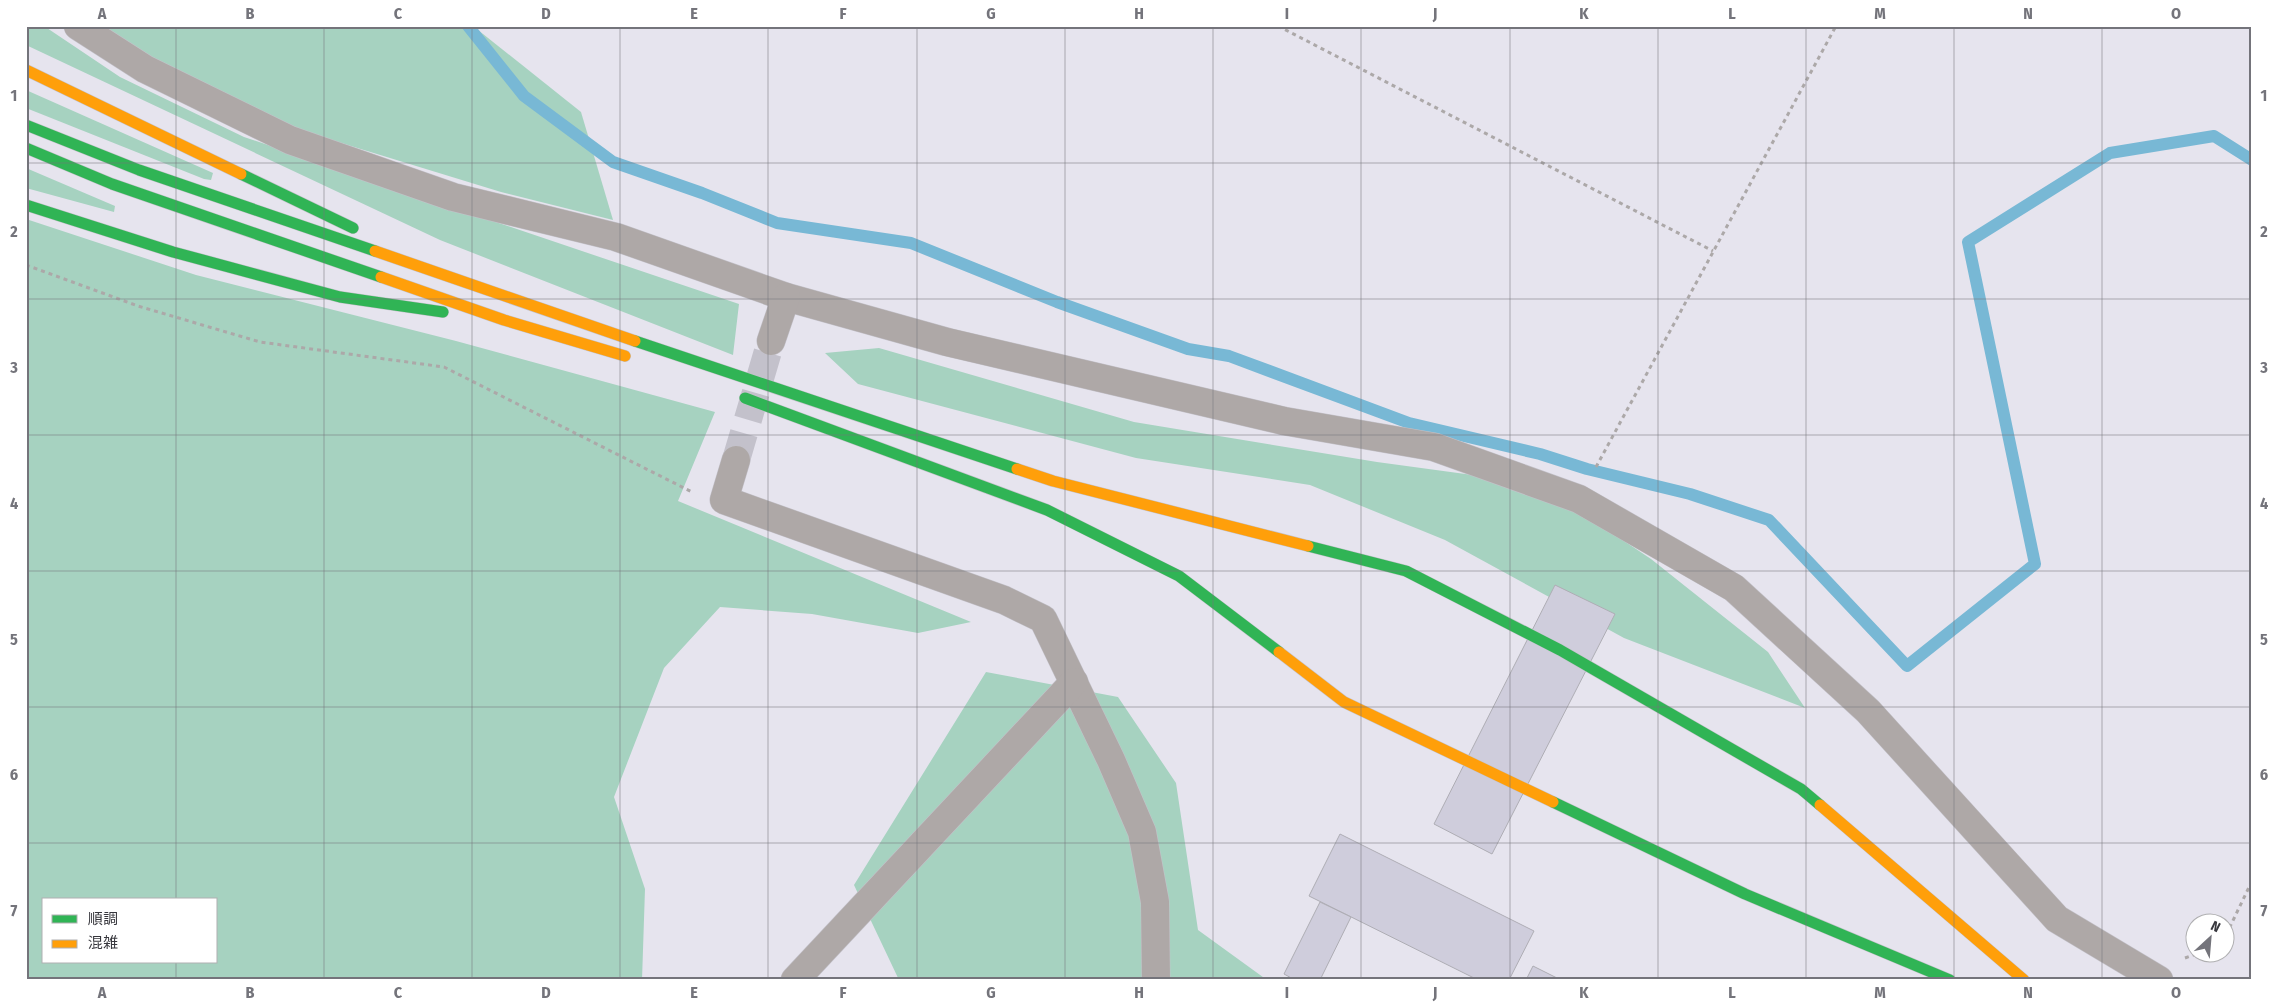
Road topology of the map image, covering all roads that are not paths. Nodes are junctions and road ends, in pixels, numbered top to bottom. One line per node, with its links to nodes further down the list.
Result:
1 (78, 26): 7 (street)
2 (26, 70): 6 (highway)
3 (26, 125): 6 (highway)
4 (26, 148): 8 (highway)
5 (26, 205): 8 (highway)
6 (453, 277): 17 (highway)
7 (786, 297): 9 (street); 18 (street)
8 (504, 320): 10 (highway)
9 (771, 341)
10 (639, 361)
11 (730, 392): 16 (highway)
12 (736, 460): 13 (street)
13 (1074, 682): 14 (street); 15 (street)
14 (795, 980)
15 (1156, 980)
16 (1950, 980)
17 (2024, 980)
18 (2159, 980)

